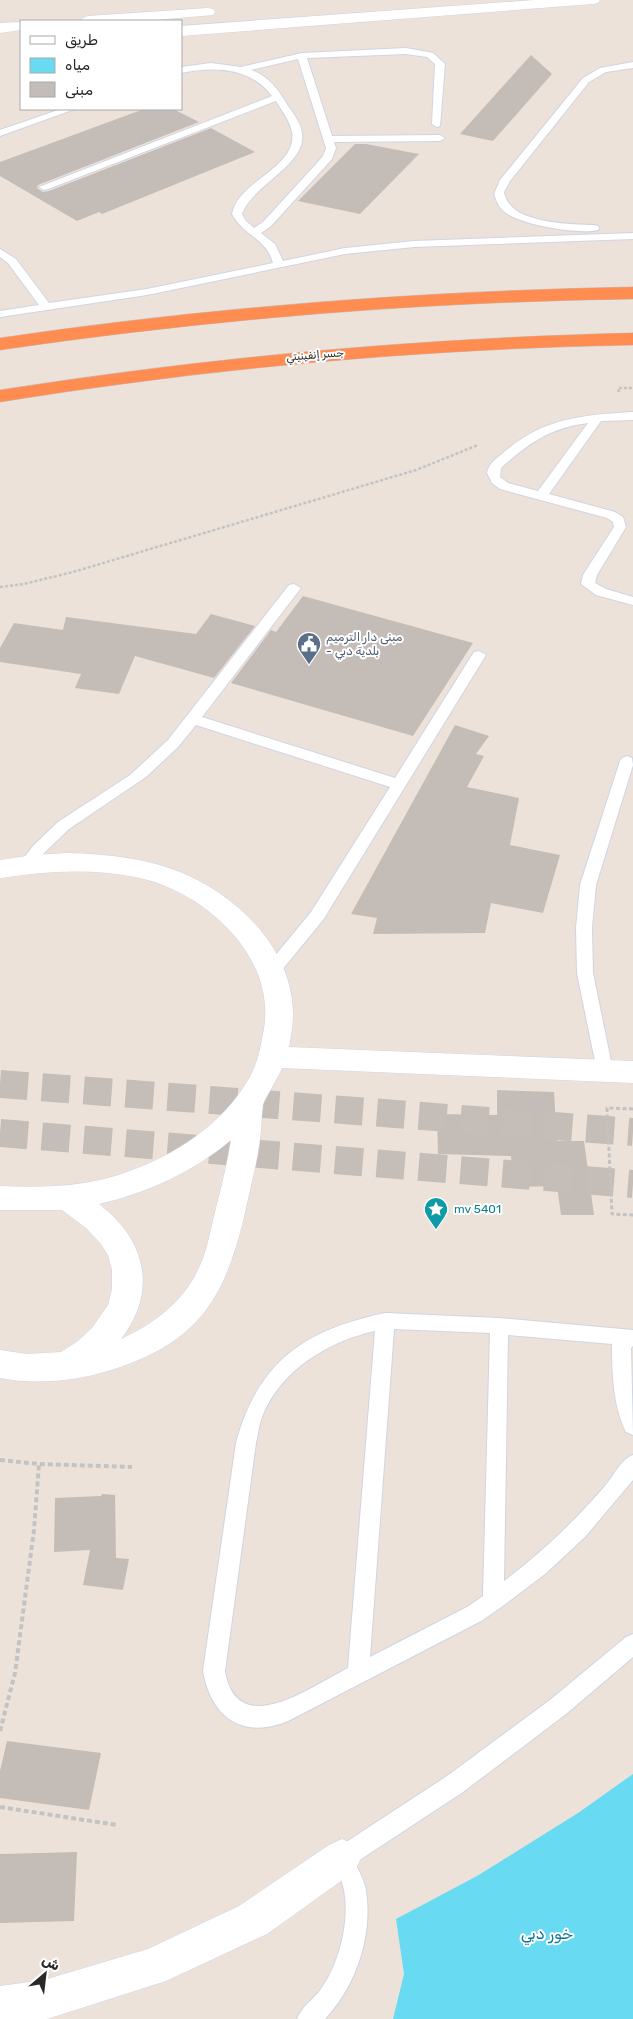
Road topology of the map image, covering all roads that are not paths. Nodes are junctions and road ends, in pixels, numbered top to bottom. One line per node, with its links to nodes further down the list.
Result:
1 (379, 0): 4 (street)
2 (593, 0): 4 (street)
3 (226, 11): 5 (street)
4 (387, 15): 8 (street)
5 (102, 20)
6 (20, 26): 7 (street)
7 (0, 28)
8 (182, 31)
9 (302, 57): 12 (lane); 15 (lane); 18 (lane)
10 (633, 65): 20 (lane)
11 (182, 70): 12 (lane)
12 (241, 70): 13 (lane)
13 (278, 97): 19 (lane); 21 (lane)
14 (67, 110): 16 (lane)
15 (438, 124)
16 (0, 133)
17 (440, 138): 18 (lane)
18 (330, 139): 21 (lane)
19 (44, 187)
20 (633, 229)
21 (255, 232): 24 (lane)
22 (633, 236): 24 (lane)
23 (0, 252): 26 (lane)
24 (278, 264): 26 (lane)
25 (633, 293): 29 (highway)
26 (45, 306): 27 (lane)
27 (0, 314)
28 (633, 339): 30 (highway, جسر إنفينيتي)
29 (0, 344)
30 (0, 396)
31 (633, 416): 32 (lane)
32 (597, 418): 33 (lane); 33 (lane)
33 (541, 496): 35 (lane)
34 (294, 588): 37 (lane)
35 (633, 602)
36 (479, 655): 39 (lane)
37 (192, 719): 39 (lane); 40 (lane)
38 (627, 761): 44 (lane)
39 (398, 784): 42 (lane)
40 (27, 864): 41 (street); 42 (street)
41 (0, 869)
42 (271, 972): 43 (street)
43 (273, 1057): 44 (street); 46 (street)
44 (605, 1071): 45 (street)
45 (633, 1072)
46 (249, 1102): 48 (street); 53 (street)
47 (0, 1198): 48 (street)
48 (68, 1198): 53 (street)
49 (385, 1321): 50 (lane); 58 (lane); 58 (lane)
50 (499, 1326): 51 (lane); 56 (lane)
51 (628, 1337): 54 (lane)
52 (0, 1364): 53 (street)
53 (65, 1366)
54 (633, 1426)
55 (633, 1464): 56 (lane)
56 (493, 1601): 58 (lane)
57 (633, 1644): 59 (lane)
58 (358, 1673)
59 (342, 1858): 60 (street); 61 (lane)
60 (0, 2006)
61 (309, 2019)

